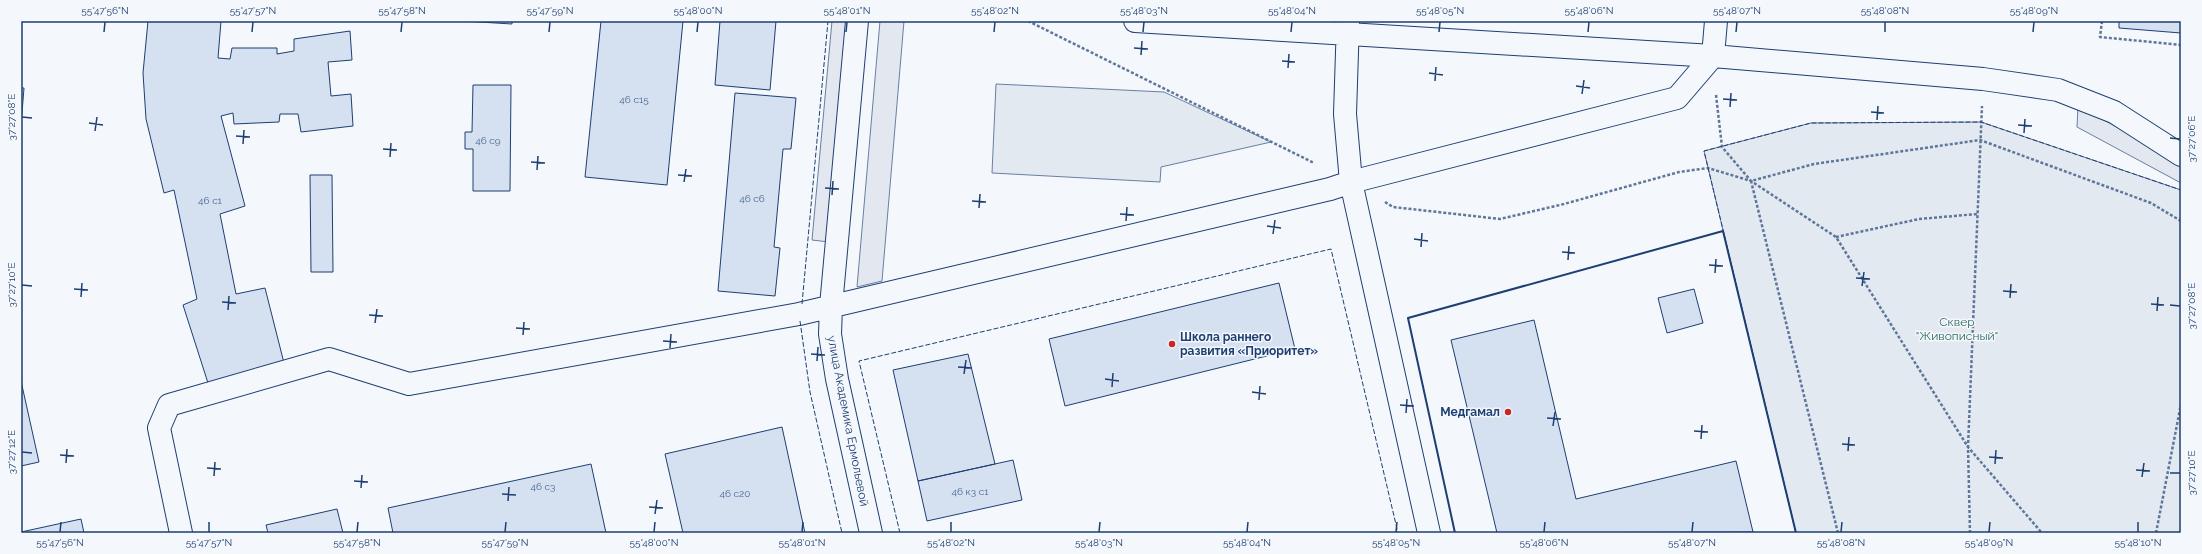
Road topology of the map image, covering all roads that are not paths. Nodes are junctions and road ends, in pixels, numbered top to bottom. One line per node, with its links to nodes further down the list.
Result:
1 (856, 21): 8 (street, улица Академика Ермольевой)
2 (1135, 21): 4 (street)
3 (1716, 21): 5 (street)
4 (1348, 28): 5 (street); 7 (street)
5 (1712, 56): 6 (street); 7 (street)
6 (2181, 155)
7 (1350, 182): 8 (street); 11 (street)
8 (831, 306): 9 (street); 10 (street, улица Академика Ермольевой)
9 (181, 533)
10 (871, 533)
11 (1429, 533)

